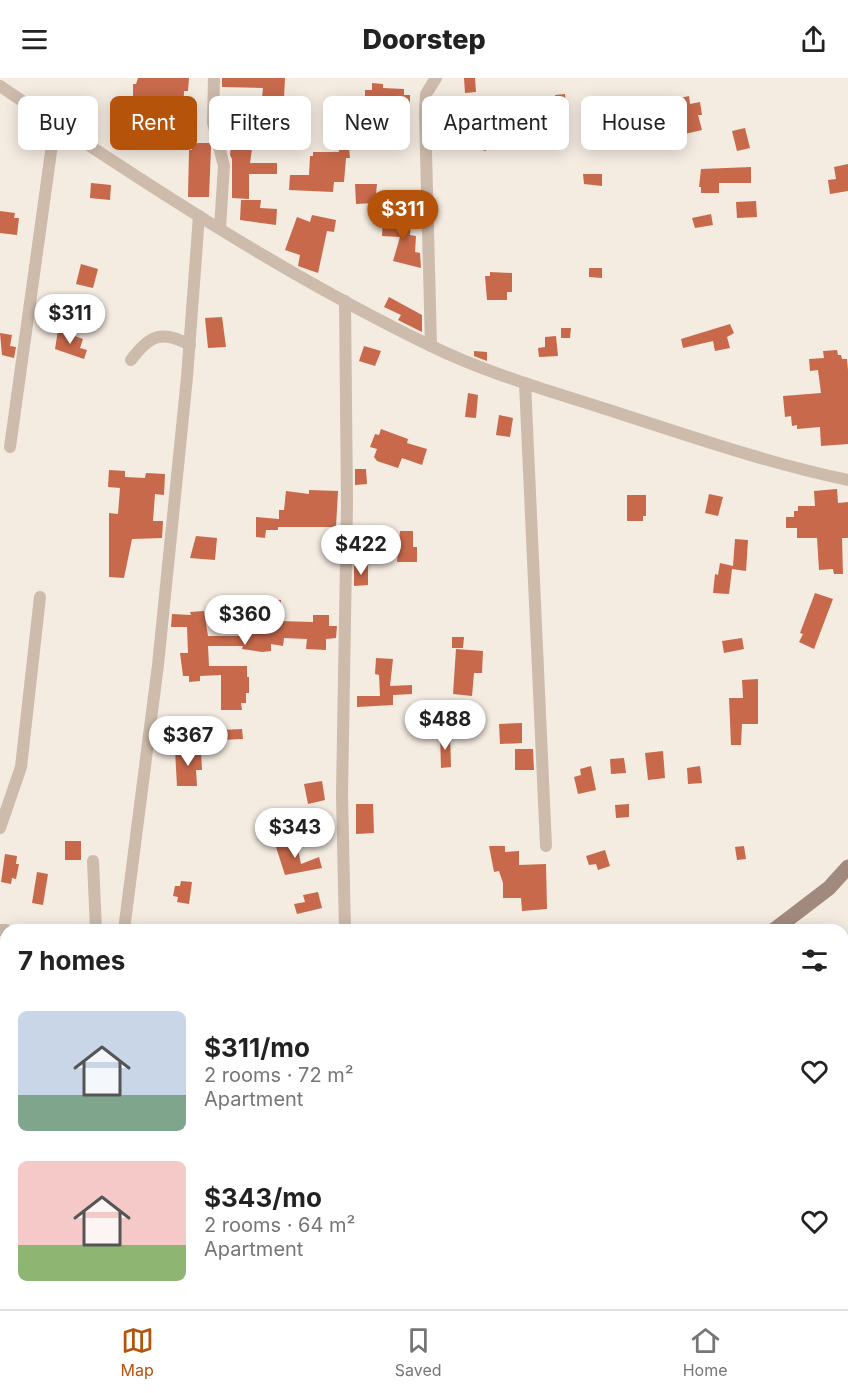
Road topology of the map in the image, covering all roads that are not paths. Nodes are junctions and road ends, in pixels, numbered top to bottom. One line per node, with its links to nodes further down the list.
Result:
1 (214, 78): 8 (street)
2 (436, 78): 11 (street)
3 (0, 86): 4 (street)
4 (18, 98)
5 (51, 150): 14 (street)
6 (97, 150): 7 (street)
7 (199, 216): 8 (street); 10 (street)
8 (220, 228): 9 (street)
9 (345, 301): 11 (street); 23 (street)
10 (190, 345): 12 (street); 22 (street)
11 (431, 346): 13 (street)
12 (132, 360)
13 (525, 383): 15 (street); 18 (street)
14 (10, 447)
15 (848, 480)
16 (40, 597): 17 (street)
17 (0, 828)
18 (546, 846)
19 (93, 861): 21 (street)
20 (848, 867): 24 (main road)
21 (96, 924)
22 (125, 924)
23 (345, 924)
24 (782, 924)

